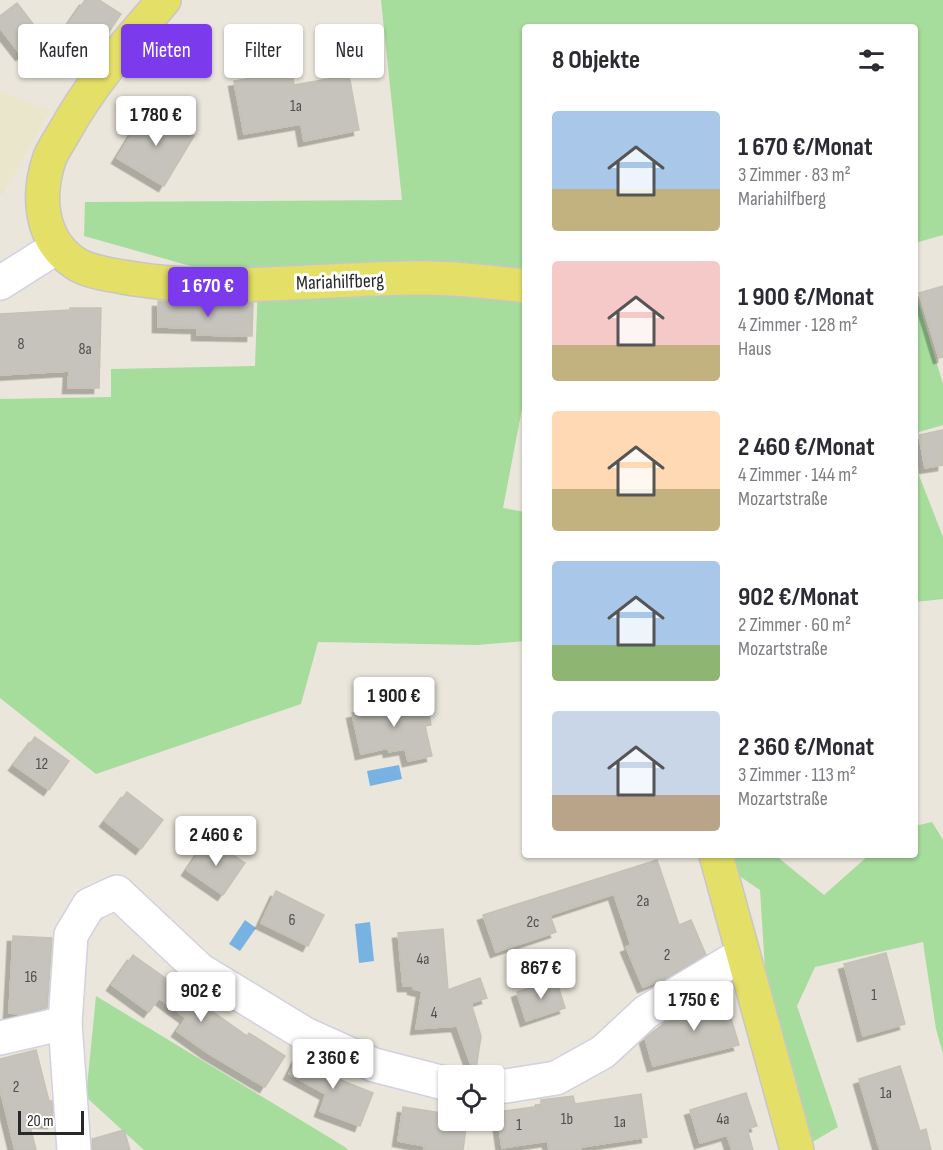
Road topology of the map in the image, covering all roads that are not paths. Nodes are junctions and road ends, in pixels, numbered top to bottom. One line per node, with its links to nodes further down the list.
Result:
1 (164, 0): 2 (main road, Mariahilfberg)
2 (57, 247): 3 (street); 4 (main road, Mariahilfberg)
3 (0, 283)
4 (522, 286)
5 (717, 858): 6 (main road)
6 (743, 954): 10 (street); 12 (main road)
7 (65, 1023): 8 (street); 9 (street); 11 (street)
8 (0, 1038)
9 (438, 1081)
10 (504, 1086)
11 (74, 1150)
12 (797, 1150)

